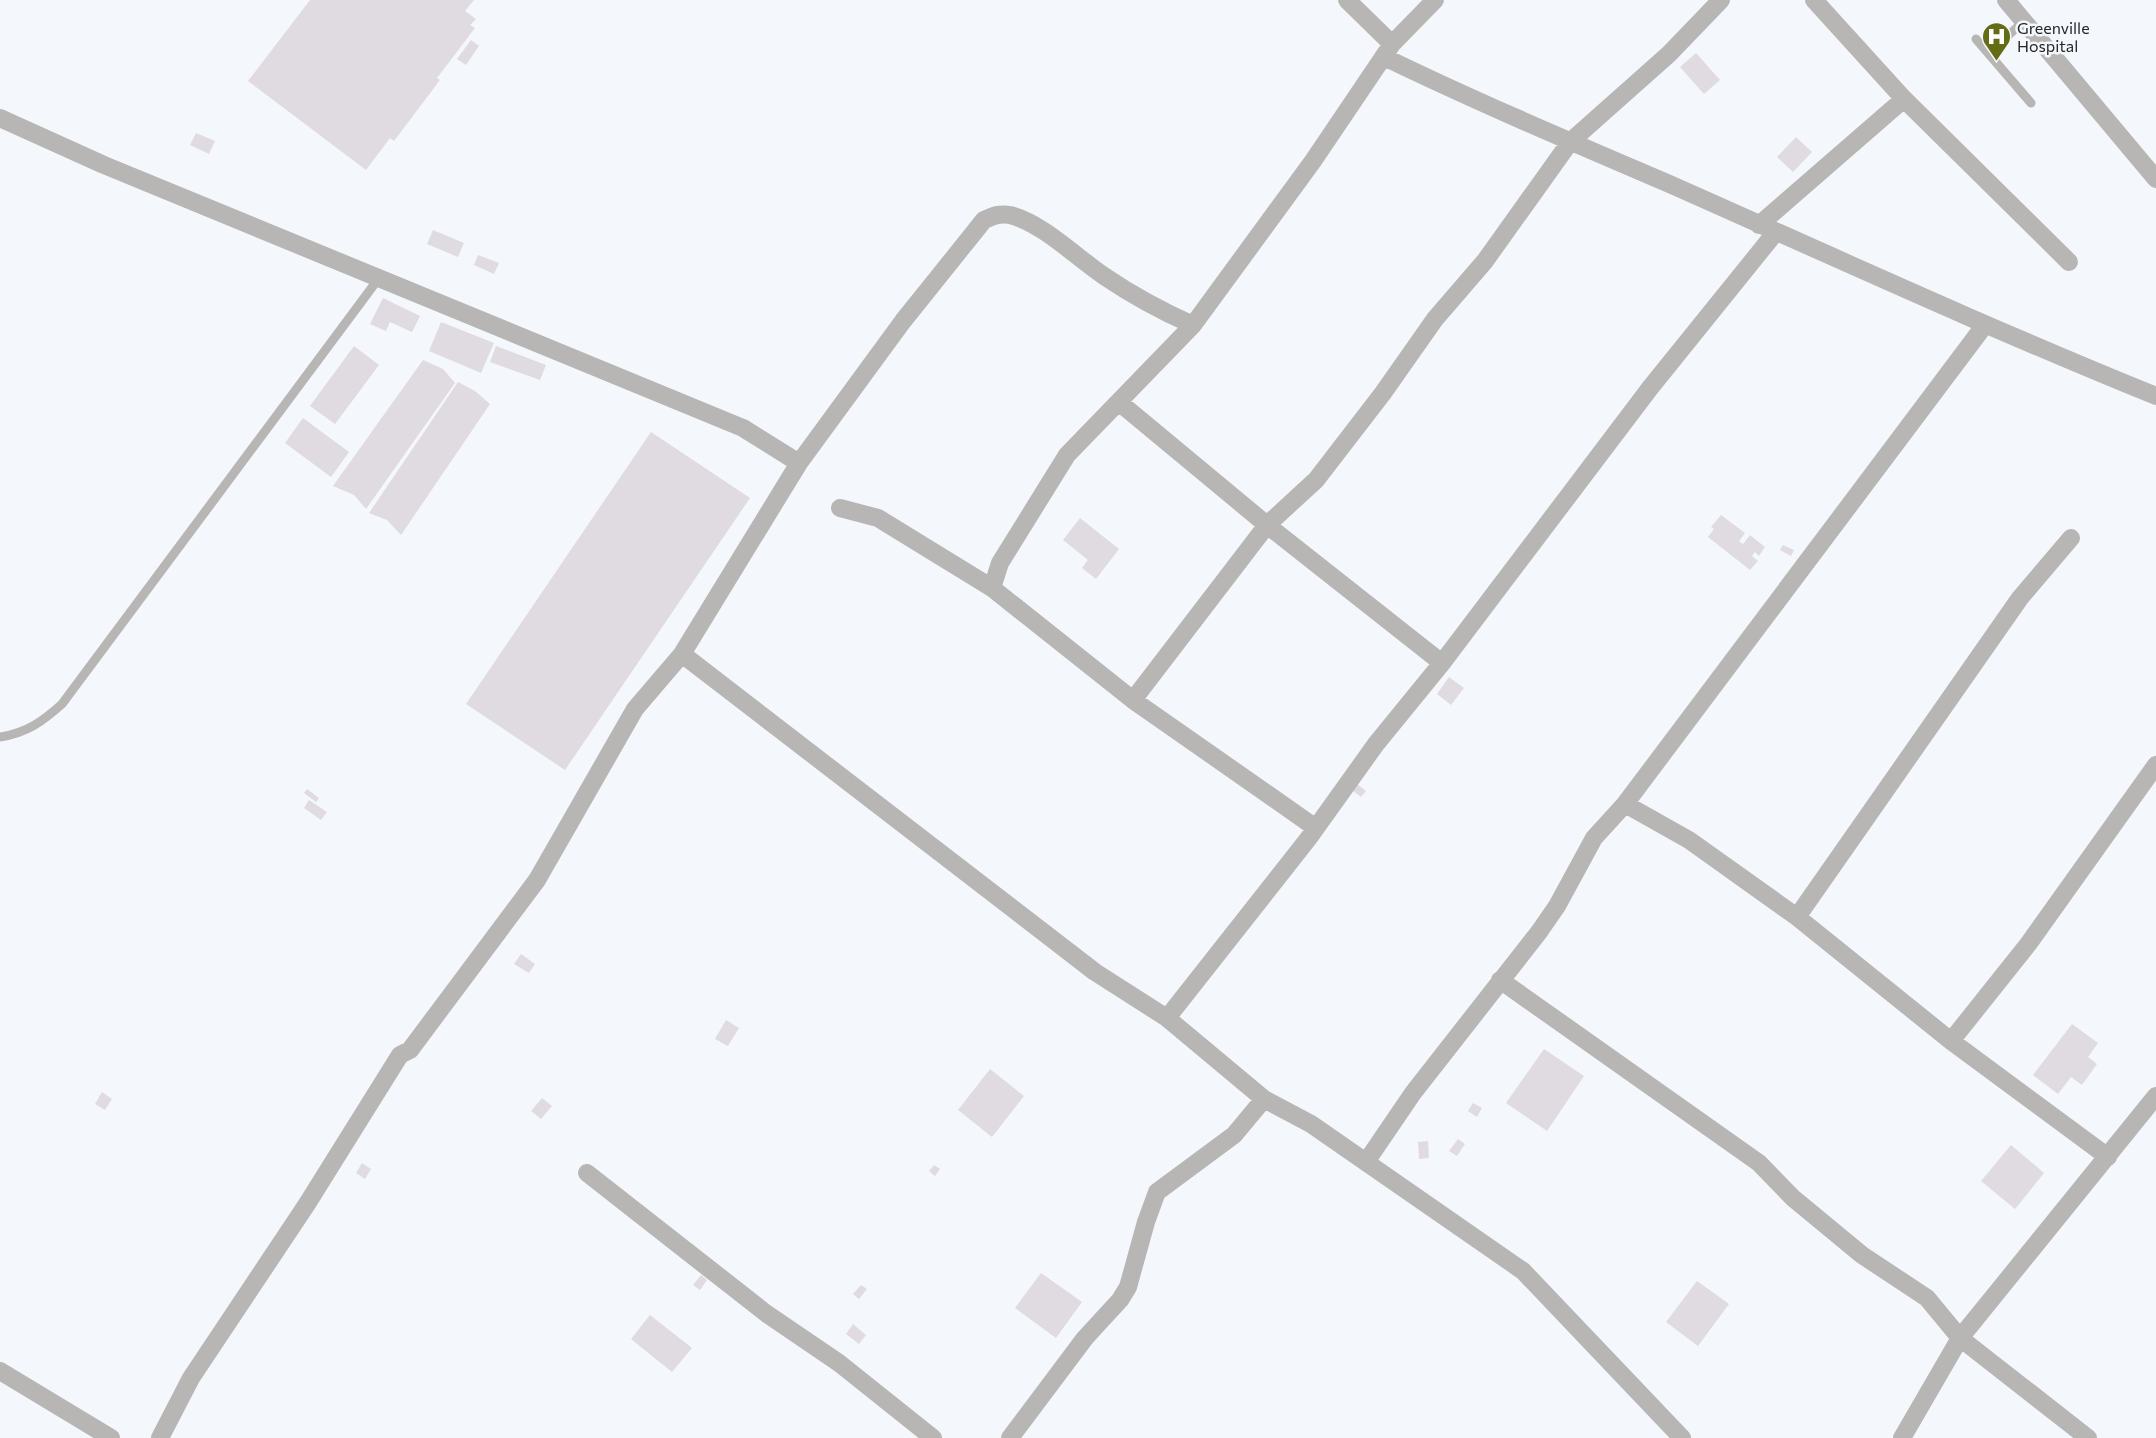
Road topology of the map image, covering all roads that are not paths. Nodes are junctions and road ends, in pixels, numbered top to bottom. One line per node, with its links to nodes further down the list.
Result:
1 (1347, 0): 8 (street)
2 (1435, 0): 8 (street)
3 (1721, 0): 13 (street)
4 (1814, 0): 10 (street)
5 (2006, 0): 6 (street)
6 (2024, 21): 9 (lane); 14 (street)
7 (1976, 39): 9 (lane)
8 (1388, 50): 13 (street); 18 (street)
9 (1989, 53): 11 (lane)
10 (1904, 99): 15 (street); 16 (street)
11 (2031, 103)
12 (0, 117): 17 (street)
13 (1570, 142): 15 (street); 24 (street)
14 (2154, 173)
15 (1767, 229): 19 (street); 28 (street)
16 (2069, 262)
17 (379, 278): 22 (street); 30 (lane)
18 (1193, 325): 21 (street); 22 (street)
19 (1984, 326): 20 (street); 32 (street)
20 (2156, 396)
21 (1120, 403): 24 (street); 26 (street)
22 (799, 463): 27 (street)
23 (840, 508): 26 (street)
24 (1267, 525): 28 (street); 29 (street)
25 (2071, 538): 34 (street)
26 (992, 588): 29 (street)
27 (682, 654): 36 (street); 46 (street)
28 (1442, 663): 33 (street)
29 (1133, 700): 33 (street)
30 (0, 737)
31 (2156, 765): 37 (street)
32 (1625, 804): 34 (street); 35 (street)
33 (1316, 828): 36 (street)
34 (1797, 917): 37 (street)
35 (1500, 980): 41 (street); 43 (street)
36 (1167, 1018): 39 (street)
37 (1951, 1041): 40 (street)
38 (2156, 1096): 40 (street)
39 (1264, 1099): 41 (street); 48 (street)
40 (2108, 1157): 43 (street)
41 (1366, 1162): 49 (street)
42 (587, 1173): 47 (street)
43 (1960, 1338): 50 (street); 51 (street)
44 (0, 1371): 45 (street)
45 (111, 1438)
46 (160, 1438)
47 (933, 1438)
48 (1010, 1438)
49 (1682, 1438)
50 (1902, 1438)
51 (2088, 1438)

